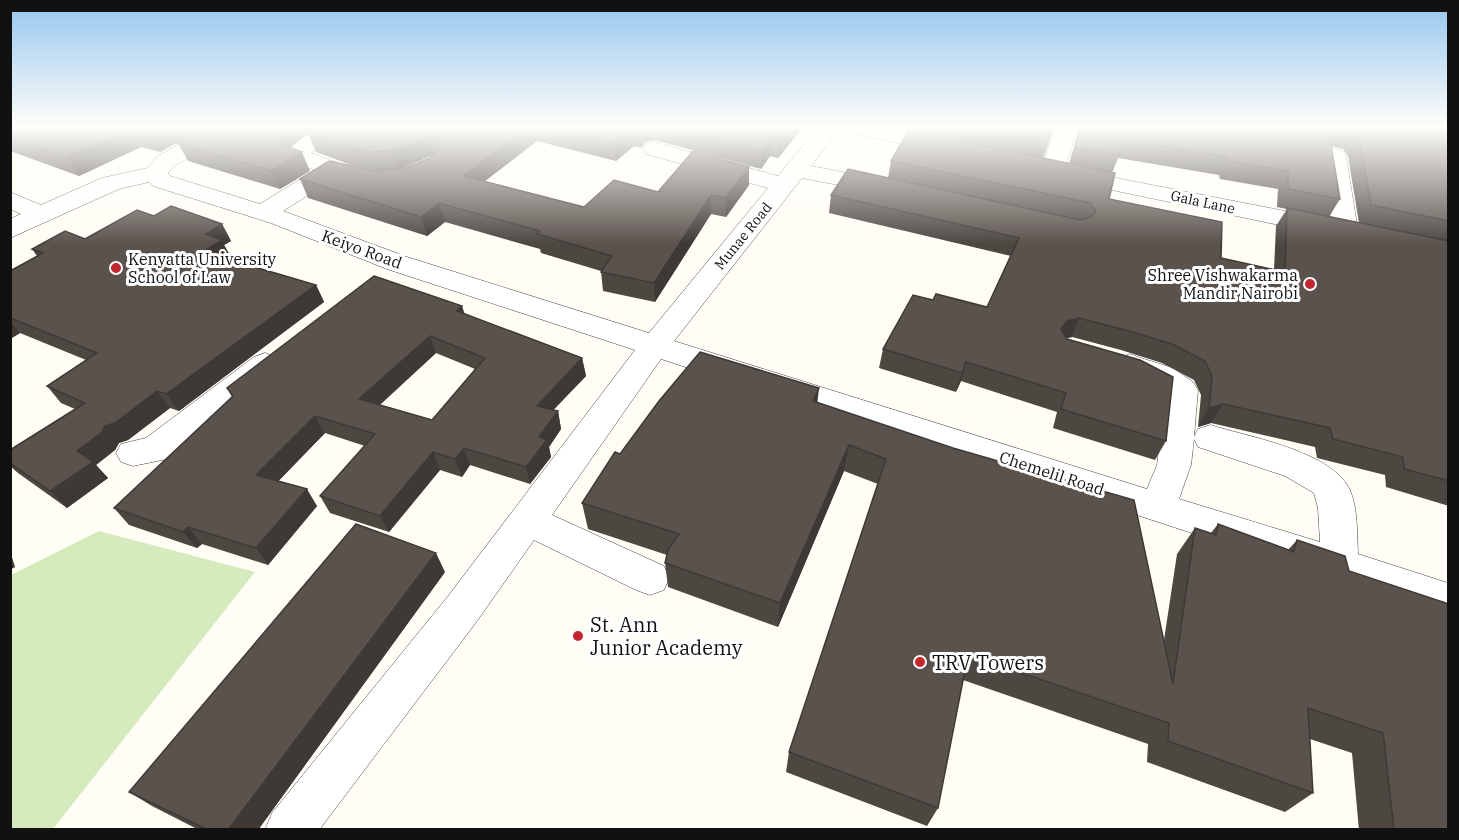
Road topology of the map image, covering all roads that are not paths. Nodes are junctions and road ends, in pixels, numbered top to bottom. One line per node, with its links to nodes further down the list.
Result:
1 (162, 165): 8 (street)
2 (325, 165): 7 (street)
3 (730, 165): 9 (street)
4 (800, 165): 9 (street, Munae Road)
5 (1044, 165): 6 (street, Gala Lane)
6 (1337, 165)
7 (333, 168): 10 (street); 13 (street)
8 (156, 173): 13 (street, Keiyo Road); 14 (street)
9 (790, 178): 11 (street); 18 (street, Munae Road)
10 (388, 181)
11 (906, 192)
12 (10, 199): 14 (street)
13 (263, 213): 16 (street, Keiyo Road)
14 (40, 214): 15 (street)
15 (10, 230)
16 (397, 262): 17 (street); 18 (street, Keiyo Road)
17 (369, 284)
18 (655, 345): 23 (street, Chemelil Road); 24 (street, Munae Road)
19 (285, 349): 22 (street)
20 (1103, 358): 23 (street)
21 (1209, 438): 25 (street)
22 (133, 453)
23 (1158, 507): 25 (street, Chemelil Road)
24 (527, 520): 26 (street); 28 (street, Munae Road)
25 (1340, 566): 27 (street, Chemelil Road)
26 (650, 578)
27 (1449, 600)
28 (289, 830)

